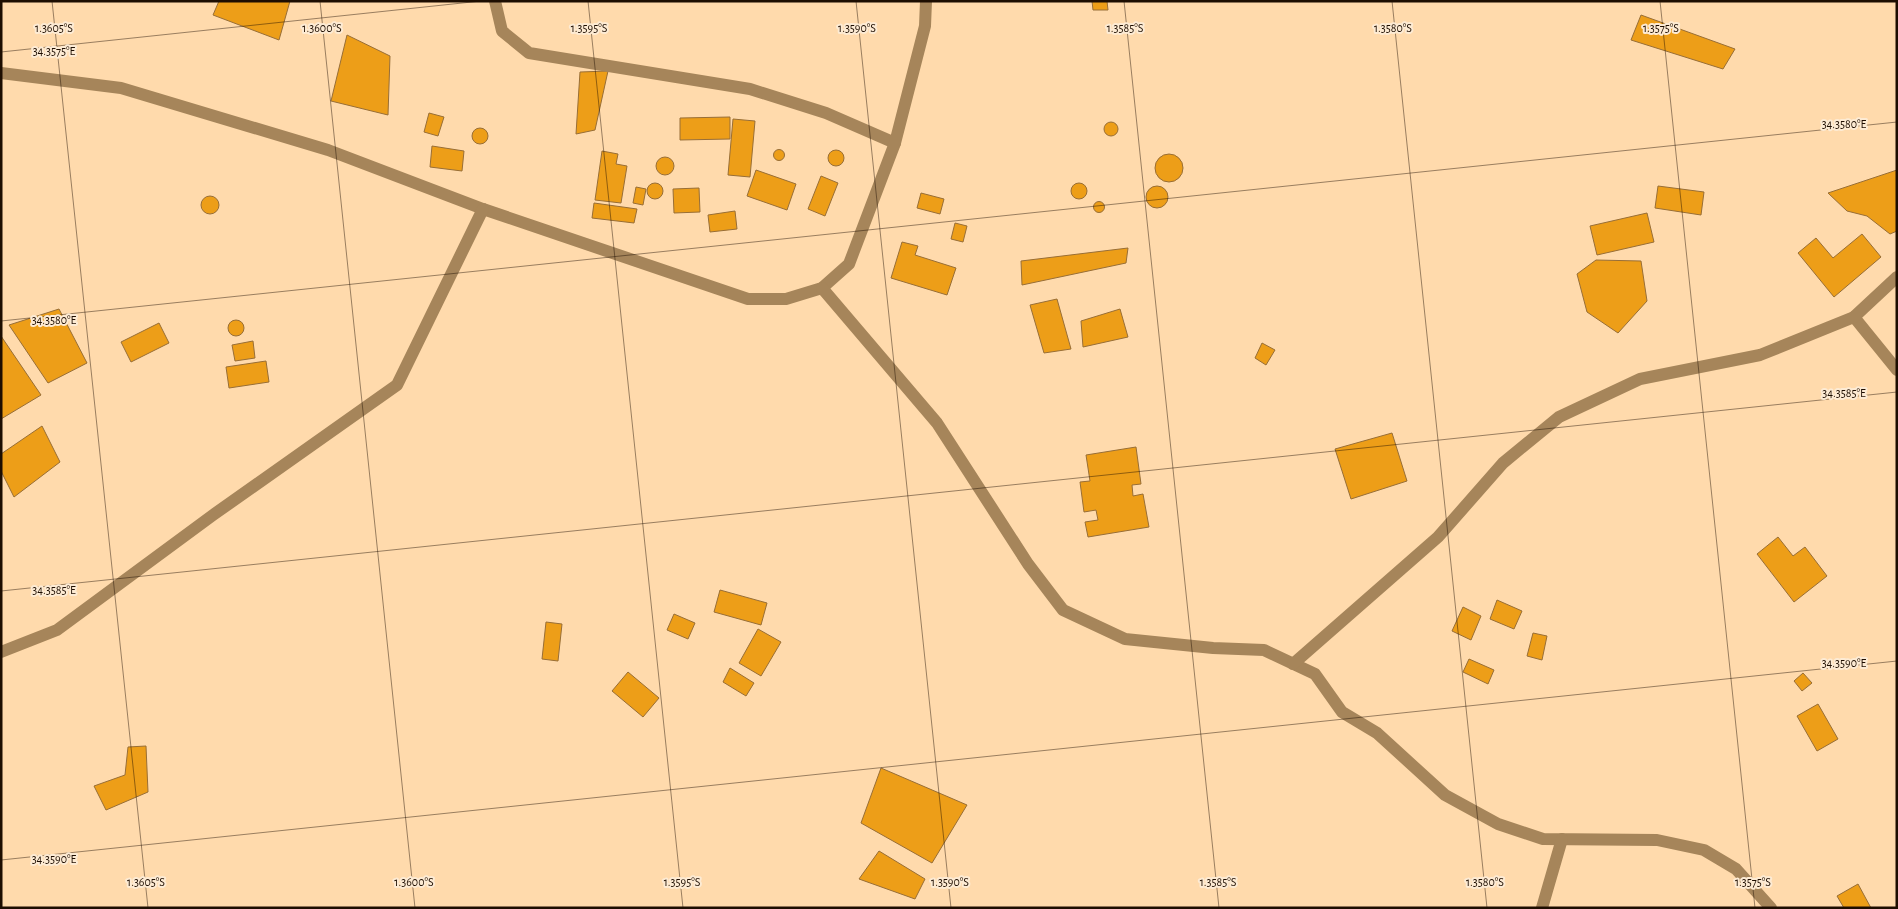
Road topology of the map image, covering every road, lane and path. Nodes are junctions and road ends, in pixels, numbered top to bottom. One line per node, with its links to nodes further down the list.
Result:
1 (495, 1): 4 (street)
2 (926, 1): 4 (street)
3 (1, 73): 5 (street)
4 (895, 143): 7 (street)
5 (483, 208): 7 (street); 10 (street)
6 (1897, 277): 8 (street)
7 (822, 288): 11 (street)
8 (1854, 317): 9 (street); 11 (street)
9 (1897, 370)
10 (1, 652)
11 (1293, 664): 12 (street)
12 (1562, 839): 13 (street); 14 (street)
13 (1542, 908)
14 (1771, 908)

